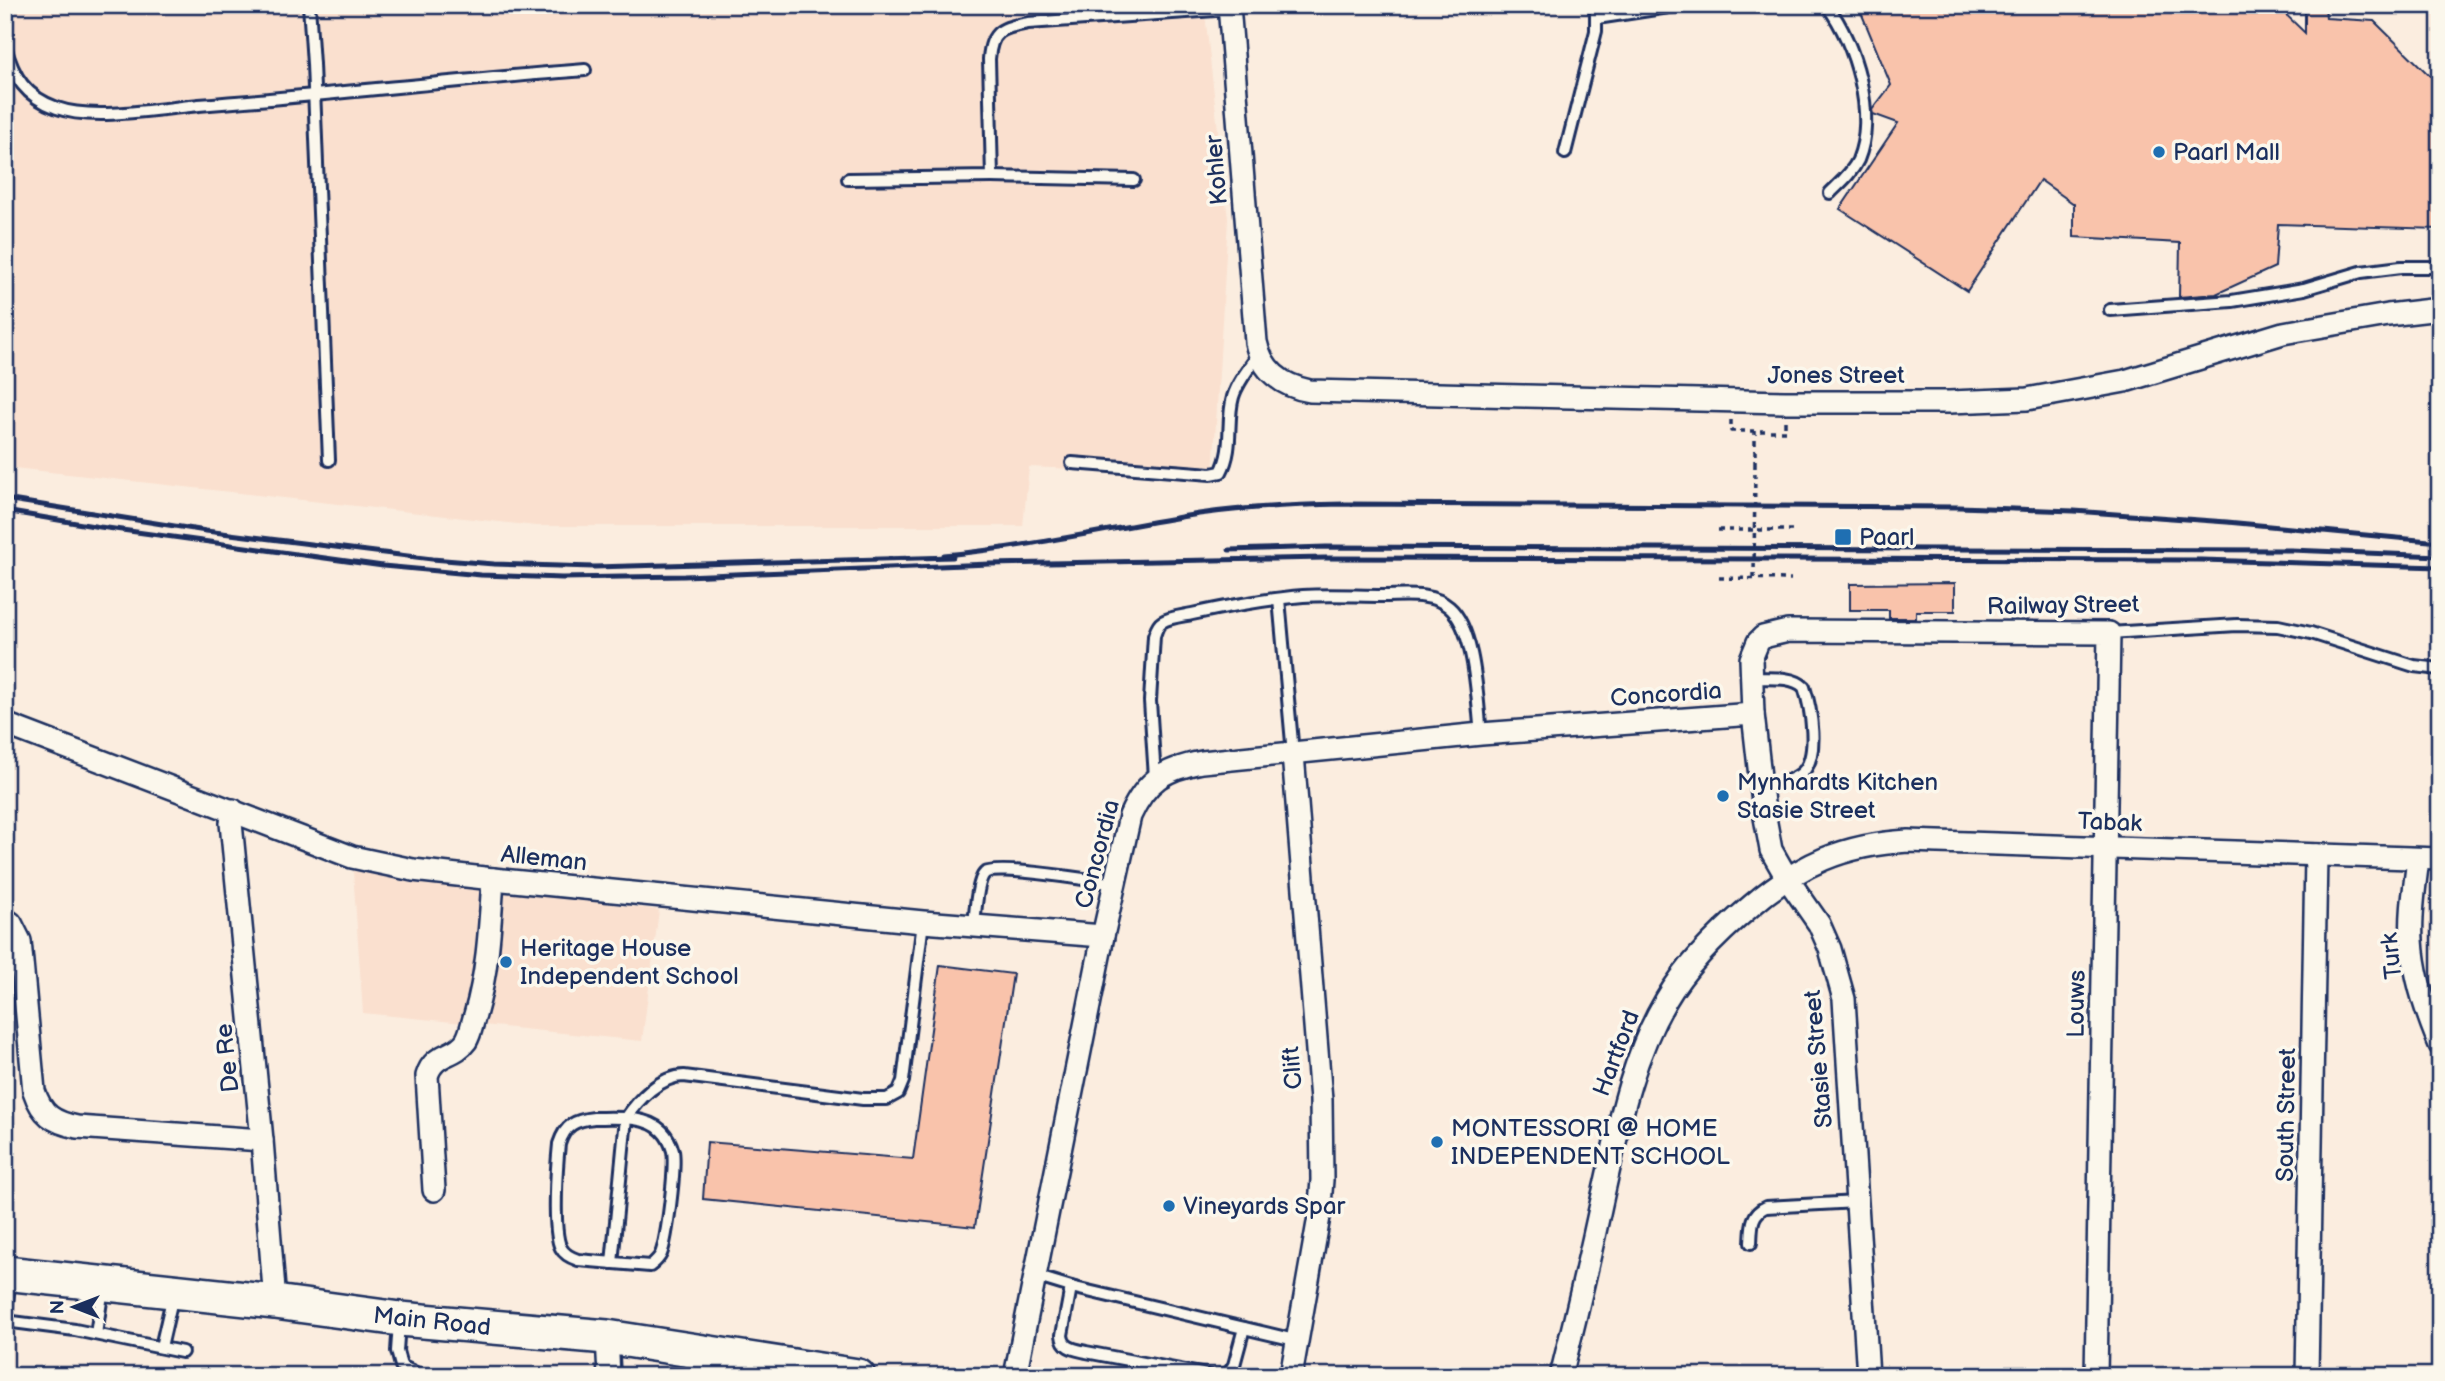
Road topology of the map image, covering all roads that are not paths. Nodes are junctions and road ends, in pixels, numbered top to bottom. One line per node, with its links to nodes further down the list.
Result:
1 (309, 5): 9 (lane)
2 (1596, 5): 6 (lane)
3 (1682, 5): 6 (lane)
4 (1827, 5): 14 (lane)
5 (1229, 7): 11 (lane); 18 (street, Kohler)
6 (1597, 18): 10 (lane)
7 (5, 46): 9 (lane)
8 (584, 70): 9 (lane)
9 (315, 96): 19 (lane)
10 (1565, 153)
11 (992, 177): 12 (lane); 13 (lane)
12 (848, 179)
13 (1134, 180)
14 (1830, 193)
15 (2440, 267): 17 (lane)
16 (2440, 309): 18 (street, Jones Street)
17 (2110, 310)
18 (1259, 354): 20 (lane)
19 (329, 460)
20 (1072, 463)
21 (1279, 599): 27 (lane); 28 (lane); 29 (lane)
22 (2109, 633): 23 (lane, Railway Street); 24 (street, Railway Street); 32 (street, Louws)
23 (2440, 669)
24 (1751, 678): 25 (street, Railway Street); 30 (lane)
25 (1754, 715): 27 (street, Concordia); 30 (street, Stasie Street)
26 (5, 723): 31 (street, Alleman)
27 (1481, 734): 28 (street, Concordia)
28 (1293, 754): 29 (street, Concordia); 61 (street, Clift)
29 (1156, 778): 38 (street, Concordia)
30 (1761, 789): 36 (street, Stasie Street)
31 (233, 810): 37 (street, Alleman); 45 (street, De Re)
32 (2105, 848): 33 (street, Tabak); 36 (street, Tabak); 72 (street, Louws)
33 (2316, 855): 34 (street, Tabak); 73 (street, South Street)
34 (2417, 859): 35 (street, Tabak); 43 (street, Turk)
35 (2440, 859)
36 (1787, 878): 47 (street, Stasie Street); 70 (street, Hartford)
37 (493, 879): 40 (street, Alleman); 46 (street)
38 (1115, 884): 41 (lane); 42 (street, Concordia)
39 (5, 919): 45 (street)
40 (923, 922): 41 (street, Alleman); 44 (lane)
41 (974, 926): 42 (street, Alleman)
42 (1103, 936): 51 (street, Concordia)
43 (2440, 1045)
44 (626, 1118): 49 (lane); 49 (lane); 49 (lane)
45 (261, 1140): 55 (street, De Re)
46 (435, 1190)
47 (1857, 1202): 48 (lane); 71 (street, Stasie Street)
48 (1751, 1243)
49 (612, 1263)
50 (8, 1273): 52 (main road, Main Road); 57 (lane)
51 (1035, 1276): 53 (lane); 67 (street, Concordia)
52 (103, 1285): 54 (main road, Main Road); 59 (lane)
53 (1071, 1287): 58 (lane); 68 (lane)
54 (174, 1291): 55 (main road, Main Road); 62 (lane)
55 (275, 1302): 56 (main road, Main Road)
56 (400, 1319): 60 (main road, Main Road); 64 (lane)
57 (5, 1321): 59 (lane)
58 (1244, 1328): 61 (lane); 68 (lane)
59 (96, 1334): 62 (lane)
60 (607, 1337): 65 (street); 66 (main road, Main Road)
61 (1299, 1341): 69 (street, Clift)
62 (161, 1347): 63 (lane)
63 (182, 1352)
64 (422, 1376)
65 (609, 1376)
66 (858, 1376)
67 (1015, 1376)
68 (1215, 1376)
69 (1291, 1376)
70 (1561, 1376)
71 (1868, 1376)
72 (2095, 1376)
73 (2308, 1376)

